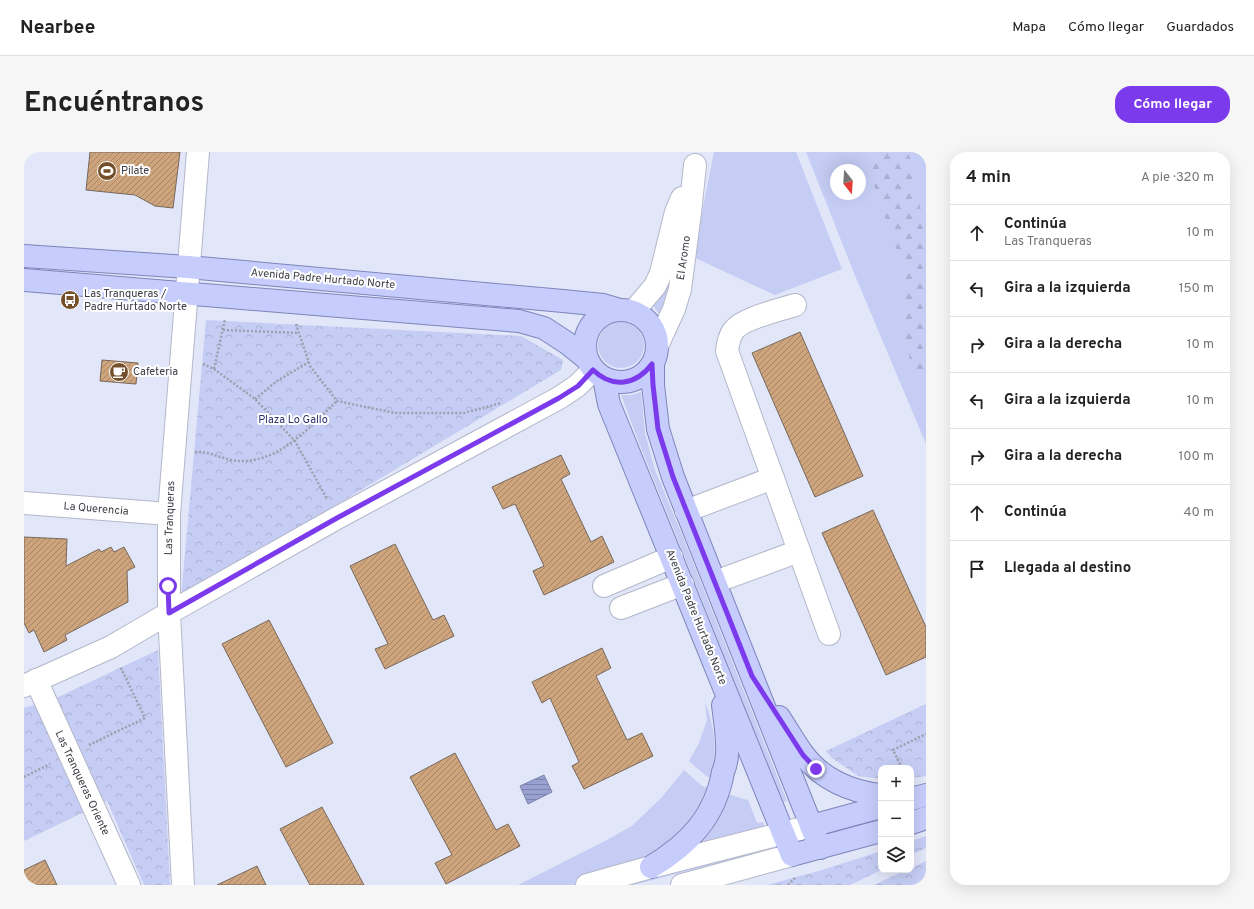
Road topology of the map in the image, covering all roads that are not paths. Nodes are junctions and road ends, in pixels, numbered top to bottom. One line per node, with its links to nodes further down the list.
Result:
1 (198, 152): 4 (street, Las Tranqueras)
2 (696, 159): 8 (street, El Aromo); 9 (street, El Aromo)
3 (24, 256): 4 (main road, Avenida Padre Hurtado Norte)
4 (188, 267): 6 (street, Las Tranqueras); 8 (main road, Avenida Padre Hurtado Norte)
5 (24, 280): 6 (main road)
6 (186, 293): 10 (main road); 14 (street, Las Tranqueras)
7 (795, 305): 11 (street)
8 (627, 311): 9 (main road); 10 (main road)
9 (655, 355): 10 (main road); 13 (main road)
10 (595, 369): 16 (main road, Avenida Padre Hurtado Norte); 21 (street)
11 (773, 478): 13 (street); 15 (street)
12 (24, 503): 14 (street, La Querencia)
13 (686, 511): 17 (main road)
14 (169, 514): 21 (street, Las Tranqueras)
15 (799, 551): 17 (street); 22 (street)
16 (672, 557): 18 (main road, Avenida Padre Hurtado Norte); 19 (street)
17 (715, 582): 24 (main road)
18 (683, 584): 20 (street); 23 (main road, Avenida Padre Hurtado Norte)
19 (604, 586)
20 (621, 608)
21 (169, 613): 25 (street); 41 (street, Las Tranqueras)
22 (829, 634)
23 (715, 665): 36 (main road, Avenida Padre Hurtado Norte); 39 (main road)
24 (752, 676): 28 (main road); 34 (main road)
25 (30, 683): 40 (street, Las Tranqueras Oriente)
26 (926, 791): 27 (main road)
27 (914, 792)
28 (878, 794)
29 (926, 795): 30 (main road)
30 (914, 798)
31 (878, 808): 34 (main road)
32 (926, 818): 33 (main road)
33 (914, 822)
34 (811, 826): 36 (street); 37 (main road)
35 (878, 832): 37 (main road)
36 (782, 834): 38 (main road, Avenida Padre Hurtado Norte); 39 (street)
37 (820, 848): 38 (main road)
38 (792, 855): 43 (street)
39 (651, 867): 42 (street)
40 (129, 885)
41 (183, 885)
42 (587, 885)
43 (682, 885)

